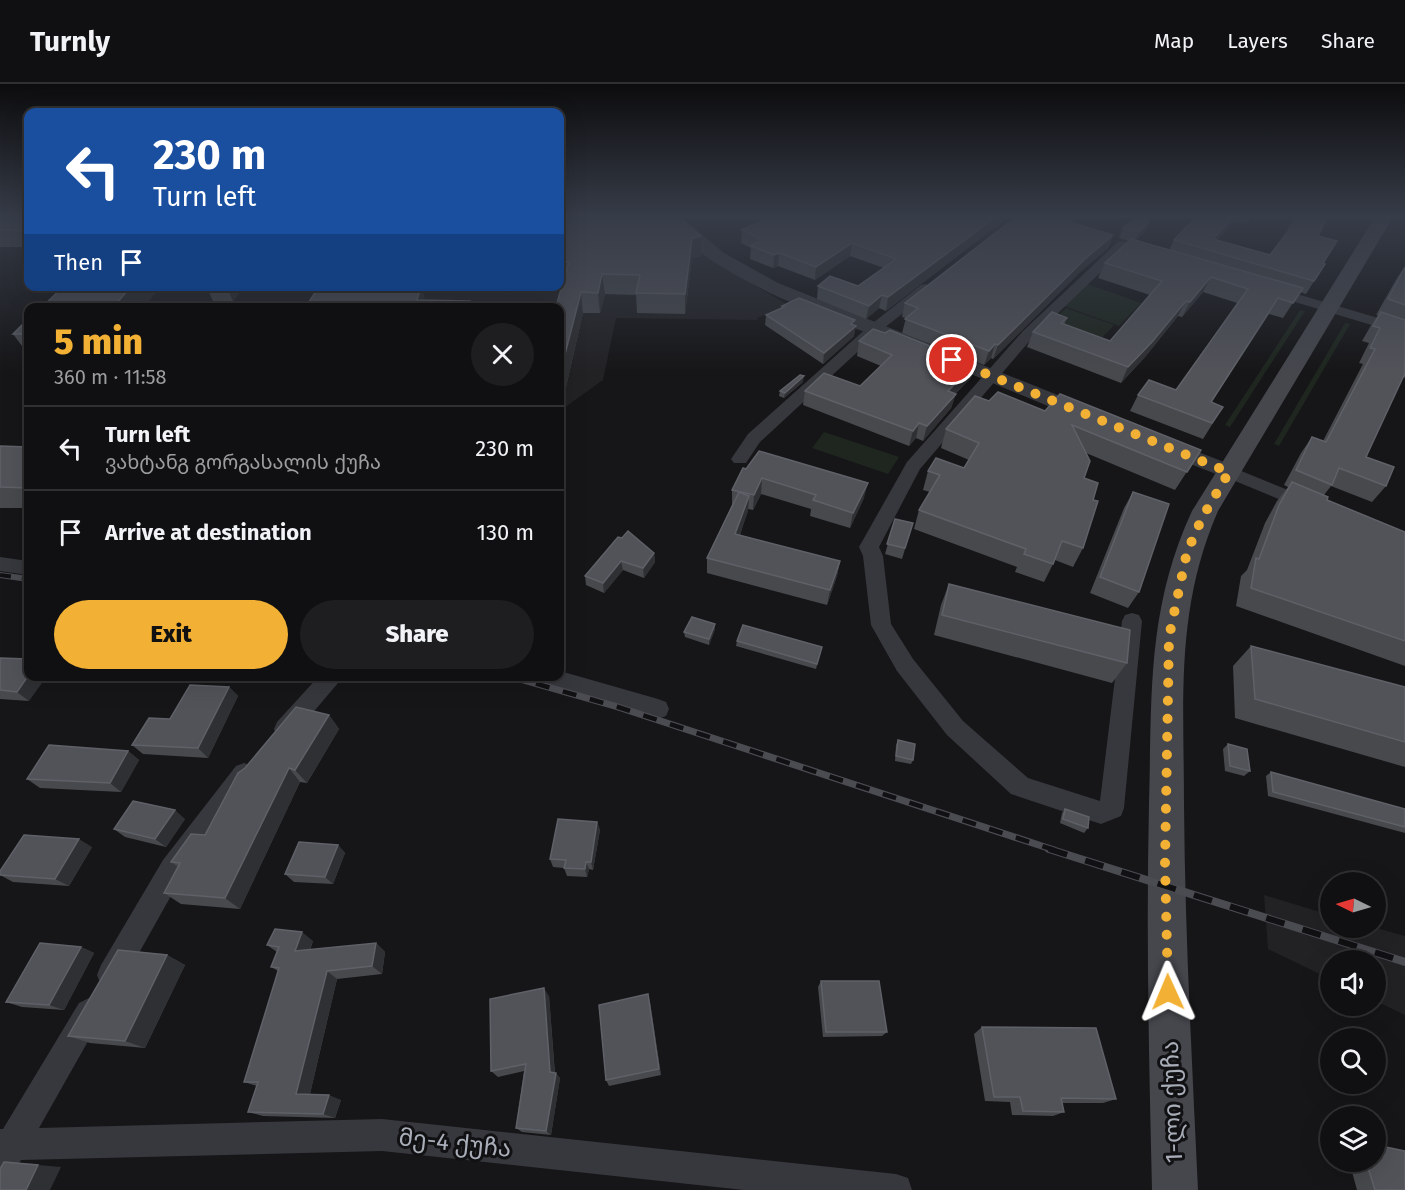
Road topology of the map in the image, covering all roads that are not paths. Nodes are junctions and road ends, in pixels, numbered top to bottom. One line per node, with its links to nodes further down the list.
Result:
1 (742, 269): 7 (street)
2 (1096, 269): 9 (street)
3 (1353, 269): 6 (main road, 1-ლი ქუჩა)
4 (937, 280): 7 (street)
5 (1258, 286): 6 (street)
6 (1329, 308): 8 (street); 13 (main road, 1-ლი ქუჩა)
7 (874, 329): 9 (street); 12 (street)
8 (1405, 331)
9 (991, 376): 10 (street); 17 (street)
10 (1107, 423)
11 (1148, 439): 13 (street)
12 (740, 459)
13 (1229, 472): 14 (street); 23 (main road, 1-ლი ქუჩა)
14 (1323, 511)
15 (0, 564): 16 (street)
16 (24, 567)
17 (1132, 621)
18 (328, 681): 21 (street)
19 (561, 681): 20 (street)
20 (658, 709)
21 (4, 1151): 22 (street, მე-4 ქუჩა)
22 (896, 1190)
23 (1175, 1190)

